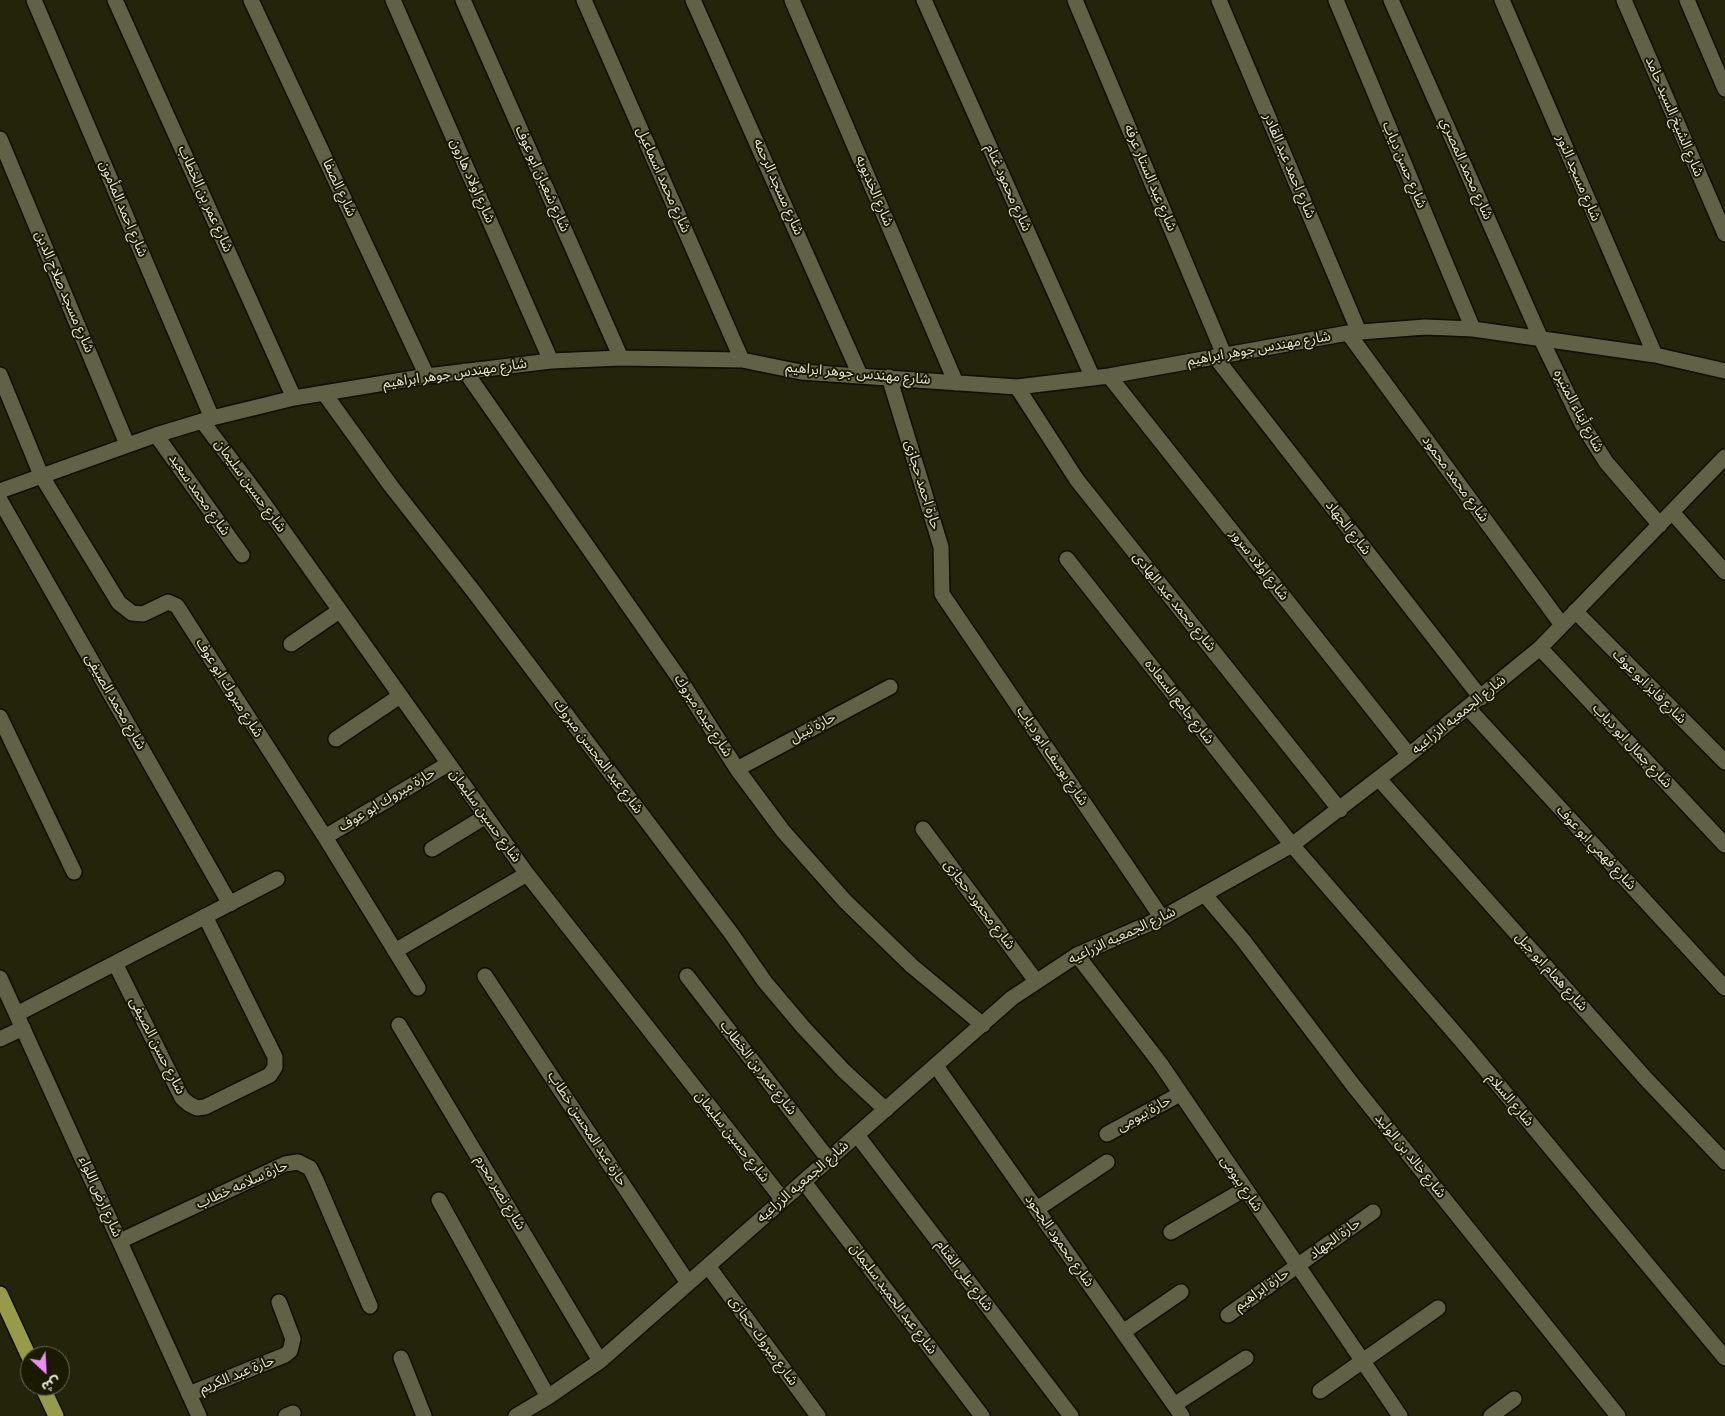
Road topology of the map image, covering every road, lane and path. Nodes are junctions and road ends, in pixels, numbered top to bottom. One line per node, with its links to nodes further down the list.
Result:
1 (34, 0): 40 (street, شارع احمد المأمون)
2 (115, 0): 39 (street, شارع عمر بن الخطاب)
3 (251, 0): 32 (street, شارع الصفا)
4 (393, 0): 27 (street, شارع اولاد هارون)
5 (463, 0): 25 (street, شارع شعبان ابو عوف)
6 (584, 0): 26 (street, شارع محمد اسماعيل)
7 (693, 0): 31 (street, شارع مسجد الرحمه)
8 (792, 0): 36 (street, شارع الخديويه)
9 (924, 0): 33 (street, شارع محمود غنام)
10 (1075, 0): 24 (street, شارع عبد الستار عرفه)
11 (1219, 0): 21 (street, شارع احمد عبد القادر)
12 (1336, 0): 20 (street, شارع حسن دياب)
13 (1391, 0): 22 (street, شارع محمد المصري)
14 (1502, 0): 23 (street, شارع مسجد النور)
15 (1624, 0): 19 (street, شارع الشيخ السيد حامد)
16 (1687, 0): 17 (street)
17 (1725, 90)
18 (0, 138): 42 (street, شارع مسجد صلاح الدين)
19 (1725, 234)
20 (1473, 329): 21 (street, شارع مهندس جوهر ابراهيم); 22 (street, شارع مهندس جوهر ابراهيم)
21 (1353, 333): 24 (street, شارع مهندس جوهر ابراهيم); 55 (street, شارع محمد محمود)
22 (1541, 339): 23 (street, شارع مهندس جوهر ابراهيم); 48 (street, شارع أبناء المنيره)
23 (1655, 355): 29 (street, شارع مهندس جوهر ابراهيم)
24 (1220, 357): 34 (street, شارع مهندس جوهر ابراهيم); 60 (street, شارع الجهاد)
25 (621, 358): 26 (street, شارع مهندس جوهر ابراهيم); 27 (street, شارع مهندس جوهر ابراهيم)
26 (742, 360): 31 (street, شارع مهندس جوهر ابراهيم)
27 (551, 361): 28 (street, شارع مهندس جوهر ابراهيم)
28 (466, 371): 32 (street, شارع مهندس جوهر ابراهيم); 67 (street, شارع عبده مبروك)
29 (1725, 371)
30 (0, 374): 44 (street, شارع مبروك ابو عوف)
31 (860, 375): 35 (street, شارع مهندس جوهر ابراهيم)
32 (427, 376): 38 (street, شارع مهندس جوهر ابراهيم)
33 (1092, 376): 34 (street, شارع مهندس جوهر ابراهيم); 37 (street, شارع مهندس جوهر ابراهيم)
34 (1109, 376): 64 (street, شارع اولاد سرور)
35 (889, 377): 36 (street, شارع مهندس جوهر ابراهيم); 52 (street, حارة احمد حجازى)
36 (956, 383): 37 (street, شارع مهندس جوهر ابراهيم)
37 (1018, 387): 69 (street, شارع محمد عبد الهادى)
38 (324, 393): 39 (street, شارع مهندس جوهر ابراهيم); 98 (street, شارع عبد المحسن مبروك)
39 (294, 398): 40 (street, شارع مهندس جوهر ابراهيم)
40 (207, 420): 41 (street, شارع مهندس جوهر ابراهيم); 53 (street, شارع حسين سليمان)
41 (156, 435): 42 (street, شارع مهندس جوهر ابراهيم); 49 (street, شارع محمد سعيد)
42 (127, 444): 44 (street, شارع مهندس جوهر ابراهيم)
43 (1725, 457): 47 (street, شارع الجمعيه الزراعيه)
44 (41, 475): 45 (street, شارع مهندس جوهر ابراهيم); 72 (street, شارع مبروك ابو عوف)
45 (0, 491)
46 (0, 500): 80 (street, شارع محمد الصيفى)
47 (1672, 512): 48 (street, شارع الجمعيه الزراعيه); 51 (street)
48 (1660, 525): 54 (street, شارع الجمعيه الزراعيه)
49 (242, 555)
50 (1067, 559): 74 (street, شارع جامع السعاده)
51 (1725, 572)
52 (942, 594): 82 (street, شارع يوسف ابو دياب)
53 (339, 611): 56 (street); 59 (street, شارع حسين سليمان)
54 (1575, 612): 55 (street, شارع الجمعيه الزراعيه); 65 (street, شارع فايز ابو عوف)
55 (1562, 625): 57 (street, شارع الجمعيه الزراعيه)
56 (291, 644)
57 (1540, 648): 60 (street, شارع الجمعيه الزراعيه); 73 (street, شارع جمال ابو دياب)
58 (890, 687): 67 (street, حارة نبيل)
59 (400, 696): 63 (street); 66 (street, شارع حسين سليمان)
60 (1481, 698): 61 (street, شارع الجمعيه الزراعيه)
61 (1468, 708): 64 (street, شارع الجمعيه الزراعيه); 91 (street, شارع فهمي ابو عوف)
62 (0, 717): 76 (street)
63 (336, 739)
64 (1410, 755): 68 (street, شارع الجمعيه الزراعيه)
65 (1725, 762)
66 (448, 764): 70 (street, شارع حسين سليمان); 72 (street, حارة مبروك ابو عوف)
67 (737, 769): 94 (street, شارع عبده مبروك)
68 (1378, 779): 69 (street, شارع الجمعيه الزراعيه); 103 (street, شارع همام ابو جبل)
69 (1340, 810): 74 (street, شارع الجمعيه الزراعيه)
70 (486, 816): 75 (street); 77 (street, شارع حسين سليمان)
71 (923, 830): 89 (street, شارع محمود حجازى)
72 (325, 837): 83 (street, شارع مبروك ابو عوف)
73 (1725, 844)
74 (1292, 845): 79 (street, شارع الجمعيه الزراعيه); 125 (street, شارع السلام)
75 (432, 849)
76 (74, 872)
77 (527, 874): 83 (street); 107 (street, شارع حسين سليمان)
78 (277, 878): 80 (street)
79 (1205, 895): 82 (street, شارع الجمعيه الزراعيه); 143 (street, شارع خالد بن الوليد)
80 (230, 904): 81 (street)
81 (205, 916): 85 (street); 85 (street, شارع حسن الصيفى)
82 (1162, 918): 84 (street, شارع الجمعيه الزراعيه)
83 (395, 952): 90 (street, شارع مبروك ابو عوف)
84 (1077, 956): 89 (street, شارع الجمعيه الزراعيه); 97 (street, شارع بيومى)
85 (115, 963): 92 (street)
86 (485, 976): 114 (street, حارة عبد المحسن خطاب)
87 (687, 976): 101 (street, شارع عمر بن الخطاب)
88 (0, 978): 92 (street, شارع ارض اللواء)
89 (1036, 981): 94 (street, شارع الجمعيه الزراعيه)
90 (418, 988)
91 (1725, 988)
92 (20, 1021): 95 (street); 111 (street, شارع ارض اللواء)
93 (399, 1025): 126 (street, شارع نصر محرم)
94 (983, 1025): 96 (street, شارع الجمعيه الزراعيه)
95 (0, 1039)
96 (936, 1066): 98 (street, شارع الجمعيه الزراعيه); 108 (street, شارع محمود الجحود)
97 (1180, 1094): 99 (street, حارة بيومى); 105 (street, شارع بيومى)
98 (886, 1110): 100 (street, شارع الجمعيه الزراعيه)
99 (1107, 1134)
100 (857, 1135): 101 (street, شارع الجمعيه الزراعيه); 140 (street, شارع على الغنام)
101 (829, 1160): 104 (street, شارع الجمعيه الزراعيه)
102 (1106, 1162): 108 (street)
103 (1725, 1162)
104 (804, 1182): 107 (street, شارع الجمعيه الزراعيه); 139 (street, شارع عبد الحميد سليمان)
105 (1244, 1189): 110 (street); 113 (street, شارع بيومى)
106 (439, 1200): 131 (street)
107 (783, 1200): 112 (street, شارع الجمعيه الزراعيه)
108 (1037, 1209): 121 (street, شارع محمود الجحود)
109 (1373, 1212): 113 (street, حارة الجهاد)
110 (1171, 1232)
111 (120, 1242): 118 (street, حارة سلامه خطاب); 129 (street, شارع ارض اللواء)
112 (708, 1266): 114 (street, شارع الجمعيه الزراعيه); 138 (street, شارع مبروك حجازى)
113 (1297, 1266): 120 (street, حارة ابراهيم); 127 (street, شارع بيومى)
114 (688, 1283): 126 (street, شارع الجمعيه الزراعيه)
115 (1181, 1292): 121 (street)
116 (0, 1294): 122 (highway)
117 (279, 1302): 129 (street, حارة عبد الكريم)
118 (370, 1306)
119 (1438, 1308): 127 (street)
120 (1228, 1315)
121 (1123, 1332): 133 (street, شارع محمود الجحود)
122 (24, 1346)
123 (401, 1358): 136 (street)
124 (1246, 1358): 133 (street)
125 (1725, 1358)
126 (600, 1361): 131 (street, شارع الجمعيه الزراعيه)
127 (1363, 1362): 128 (street); 141 (street, شارع بيومى)
128 (1320, 1391)
129 (190, 1394): 135 (street, شارع ارض اللواء)
130 (47, 1396): 134 (highway)
131 (548, 1397): 137 (street, شارع الجمعيه الزراعيه)
132 (1514, 1399): 142 (street)
133 (1178, 1411)
134 (56, 1416)
135 (199, 1416)
136 (424, 1416)
137 (516, 1416)
138 (818, 1416)
139 (982, 1416)
140 (1071, 1416)
141 (1400, 1416)
142 (1491, 1416)
143 (1618, 1416)

